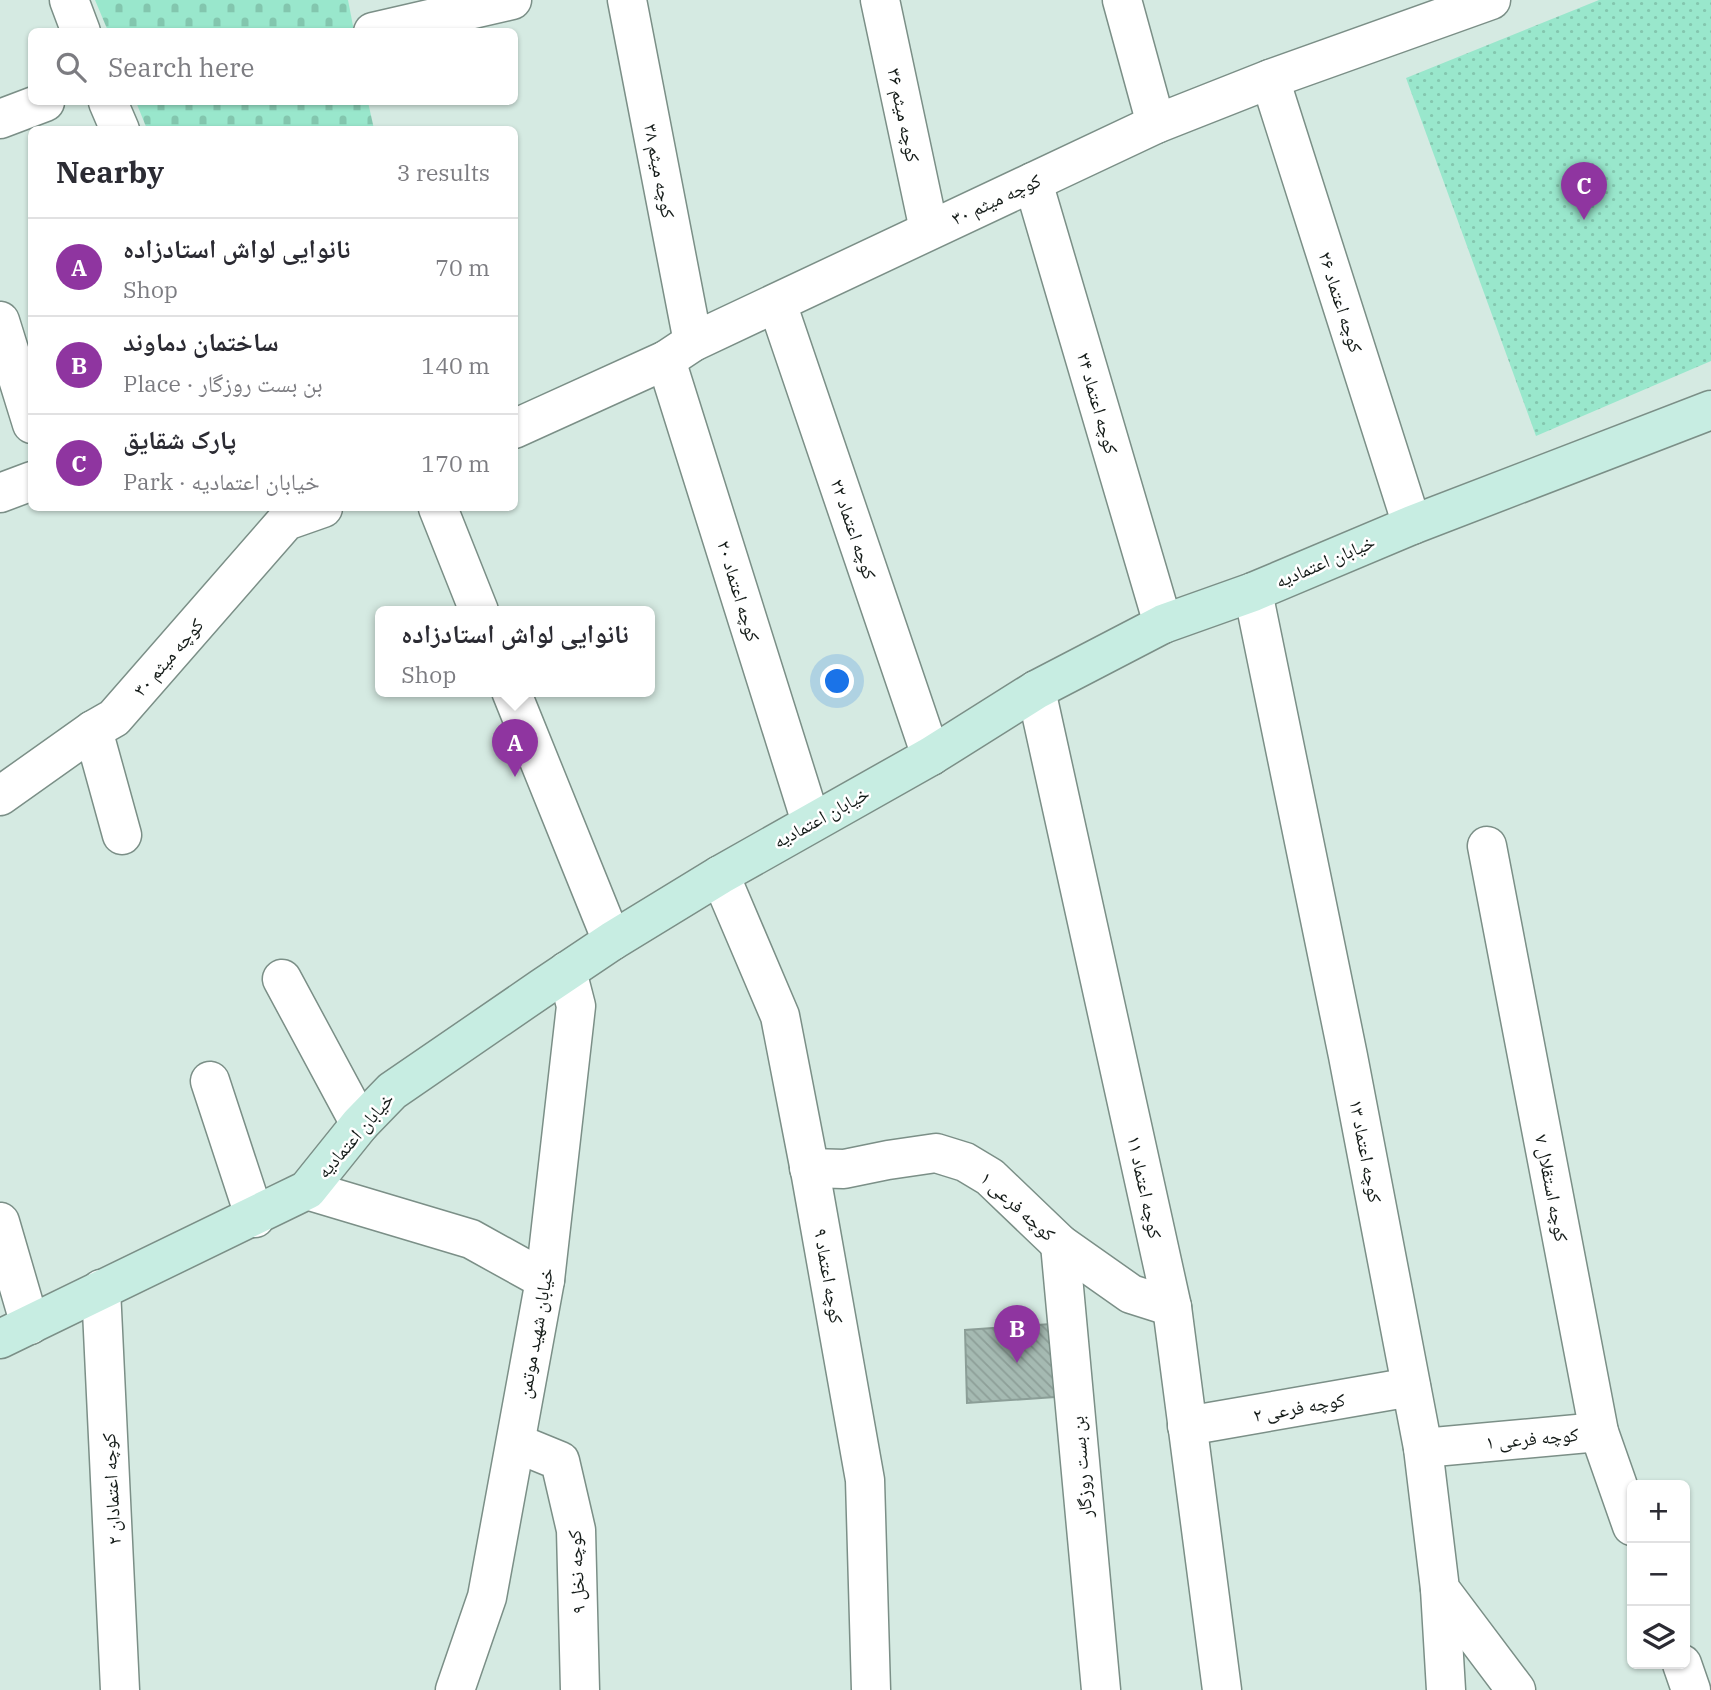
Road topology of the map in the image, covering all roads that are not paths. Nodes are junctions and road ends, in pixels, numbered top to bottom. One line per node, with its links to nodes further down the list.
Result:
1 (69, 0): 7 (street)
2 (512, 0): 8 (street)
3 (627, 0): 19 (street, کوچه میثم ۳۸)
4 (880, 0): 16 (street, کوچه میثم ۳۶)
5 (1122, 0): 13 (street)
6 (1488, 1): 9 (street, کوچه میثم ۳۰)
7 (80, 28)
8 (390, 28)
9 (1270, 79): 13 (street, کوچه میثم ۳۰); 28 (street, کوچه اعتماد ۲۶)
10 (37, 105): 12 (street)
11 (109, 105): 14 (street)
12 (0, 119)
13 (1156, 124): 15 (street, کوچه میثم ۳۰)
14 (118, 126)
15 (1033, 182): 16 (street, کوچه میثم ۳۰); 31 (street, کوچه اعتماد ۲۴)
16 (929, 230): 17 (street, کوچه میثم ۳۰)
17 (777, 303): 19 (street, کوچه میثم ۳۰); 35 (street, کوچه اعتماد ۲۲)
18 (0, 321): 21 (street)
19 (679, 351): 22 (street, کوچه میثم ۳۰); 37 (street, کوچه اعتماد ۲۰)
20 (1711, 410): 28 (street, خیابان اعتمادیه)
21 (28, 411)
22 (518, 427)
23 (28, 482): 24 (street)
24 (0, 493)
25 (303, 511): 27 (street, کوچه میثم ۳۰)
26 (439, 511): 30 (street)
27 (283, 514): 34 (street, کوچه میثم ۳۰)
28 (1412, 525): 29 (street, خیابان اعتمادیه)
29 (1253, 592): 31 (street, خیابان اعتمادیه); 55 (street, کوچه اعتماد ۱۳)
30 (477, 606)
31 (1163, 624): 32 (street, خیابان اعتمادیه)
32 (1036, 690): 35 (street, خیابان اعتمادیه); 53 (street, کوچه اعتماد ۱۱)
33 (513, 697): 41 (street)
34 (93, 730): 36 (street, کوچه میثم ۳۰); 38 (street)
35 (930, 756): 37 (street, خیابان اعتمادیه)
36 (0, 796)
37 (811, 822): 40 (street, خیابان اعتمادیه)
38 (122, 835)
39 (1487, 846): 57 (street, کوچه استقلال ۷)
40 (720, 875): 41 (street, خیابان اعتمادیه); 46 (street, کوچه اعتماد ۹)
41 (612, 941): 43 (street, خیابان اعتمادیه)
42 (282, 979): 45 (street)
43 (554, 979): 45 (street, خیابان اعتمادیه); 51 (street, خیابان شهید موتمن)
44 (210, 1081): 48 (street)
45 (360, 1124): 47 (street, خیابان اعتمادیه)
46 (809, 1168): 50 (street, کوچه فرعی ۱); 66 (street, کوچه اعتماد ۹)
47 (307, 1190): 48 (street, خیابان اعتمادیه); 51 (street)
48 (255, 1218): 52 (street, خیابان اعتمادیه)
49 (0, 1222): 54 (street)
50 (1060, 1244): 53 (street, کوچه فرعی ۱); 67 (street, بن بست روزگار)
51 (534, 1274): 58 (street, خیابان شهید موتمن)
52 (101, 1289): 54 (street, خیابان اعتمادیه); 63 (street, کوچه اعتمادان ۲)
53 (1172, 1307): 56 (street, کوچه اعتماد ۱۱)
54 (15, 1332)
55 (1411, 1387): 56 (street, کوچه فرعی ۲); 59 (street, کوچه اعتماد ۱۳)
56 (1188, 1426): 68 (street, کوچه اعتماد ۱۱)
57 (1599, 1432): 59 (street, کوچه فرعی ۱); 60 (street, کوچه استقلال ۷)
58 (516, 1443): 64 (street, خیابان شهید موتمن); 65 (street, کوچه نخل ۹)
59 (1423, 1448): 61 (street, کوچه اعتماد ۱۳)
60 (1627, 1512)
61 (1440, 1589): 69 (street, کوچه اعتماد ۱۳); 70 (street)
62 (1684, 1669): 71 (street)
63 (120, 1690)
64 (455, 1690)
65 (580, 1690)
66 (871, 1690)
67 (1101, 1690)
68 (1222, 1690)
69 (1446, 1690)
70 (1516, 1690)
71 (1691, 1690)

